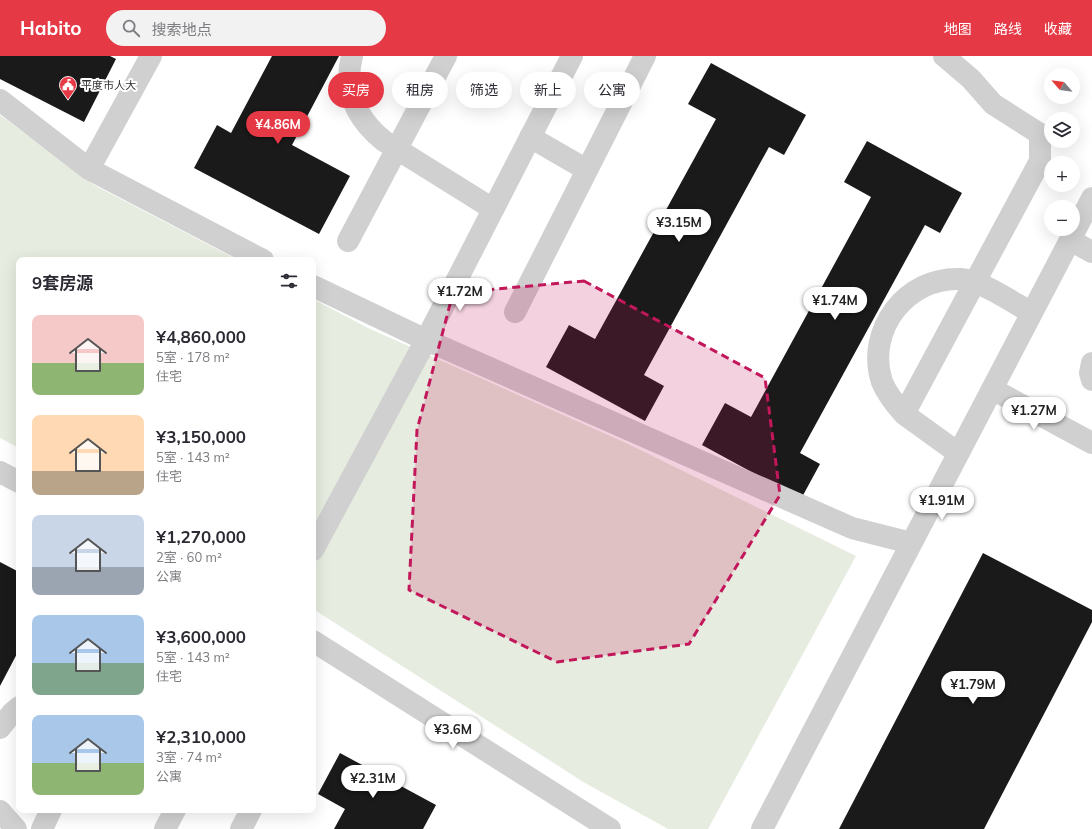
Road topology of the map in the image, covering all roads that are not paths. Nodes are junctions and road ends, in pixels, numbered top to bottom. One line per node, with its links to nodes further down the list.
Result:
1 (151, 56): 10 (street)
2 (352, 56): 9 (street)
3 (446, 56): 9 (street)
4 (645, 56): 11 (street)
5 (944, 56): 18 (street)
6 (566, 58): 8 (street)
7 (0, 100): 10 (street)
8 (530, 137): 11 (street); 13 (street)
9 (397, 148): 13 (street); 15 (street)
10 (90, 169): 17 (street)
11 (587, 170): 20 (street)
12 (1092, 198): 14 (street)
13 (493, 209): 22 (street)
14 (1070, 240): 16 (street); 21 (street)
15 (348, 241)
16 (1092, 252)
17 (257, 257)
18 (975, 282): 21 (street); 26 (street); 26 (street)
19 (316, 287): 22 (street)
20 (515, 312)
21 (1032, 313): 25 (street)
22 (426, 340): 31 (street); 32 (street)
23 (1092, 363): 24 (street)
24 (1092, 380)
25 (992, 389): 27 (street); 28 (street)
26 (904, 414): 28 (street)
27 (1092, 443)
28 (958, 453): 31 (street)
29 (0, 472): 30 (street)
30 (16, 480)
31 (911, 543): 43 (street)
32 (316, 544)
33 (316, 643): 42 (street)
34 (16, 710): 35 (street)
35 (0, 728)
36 (0, 811): 39 (street)
37 (50, 813): 40 (street)
38 (249, 813): 41 (street)
39 (16, 829)
40 (42, 829)
41 (241, 829)
42 (610, 829)
43 (762, 829)

